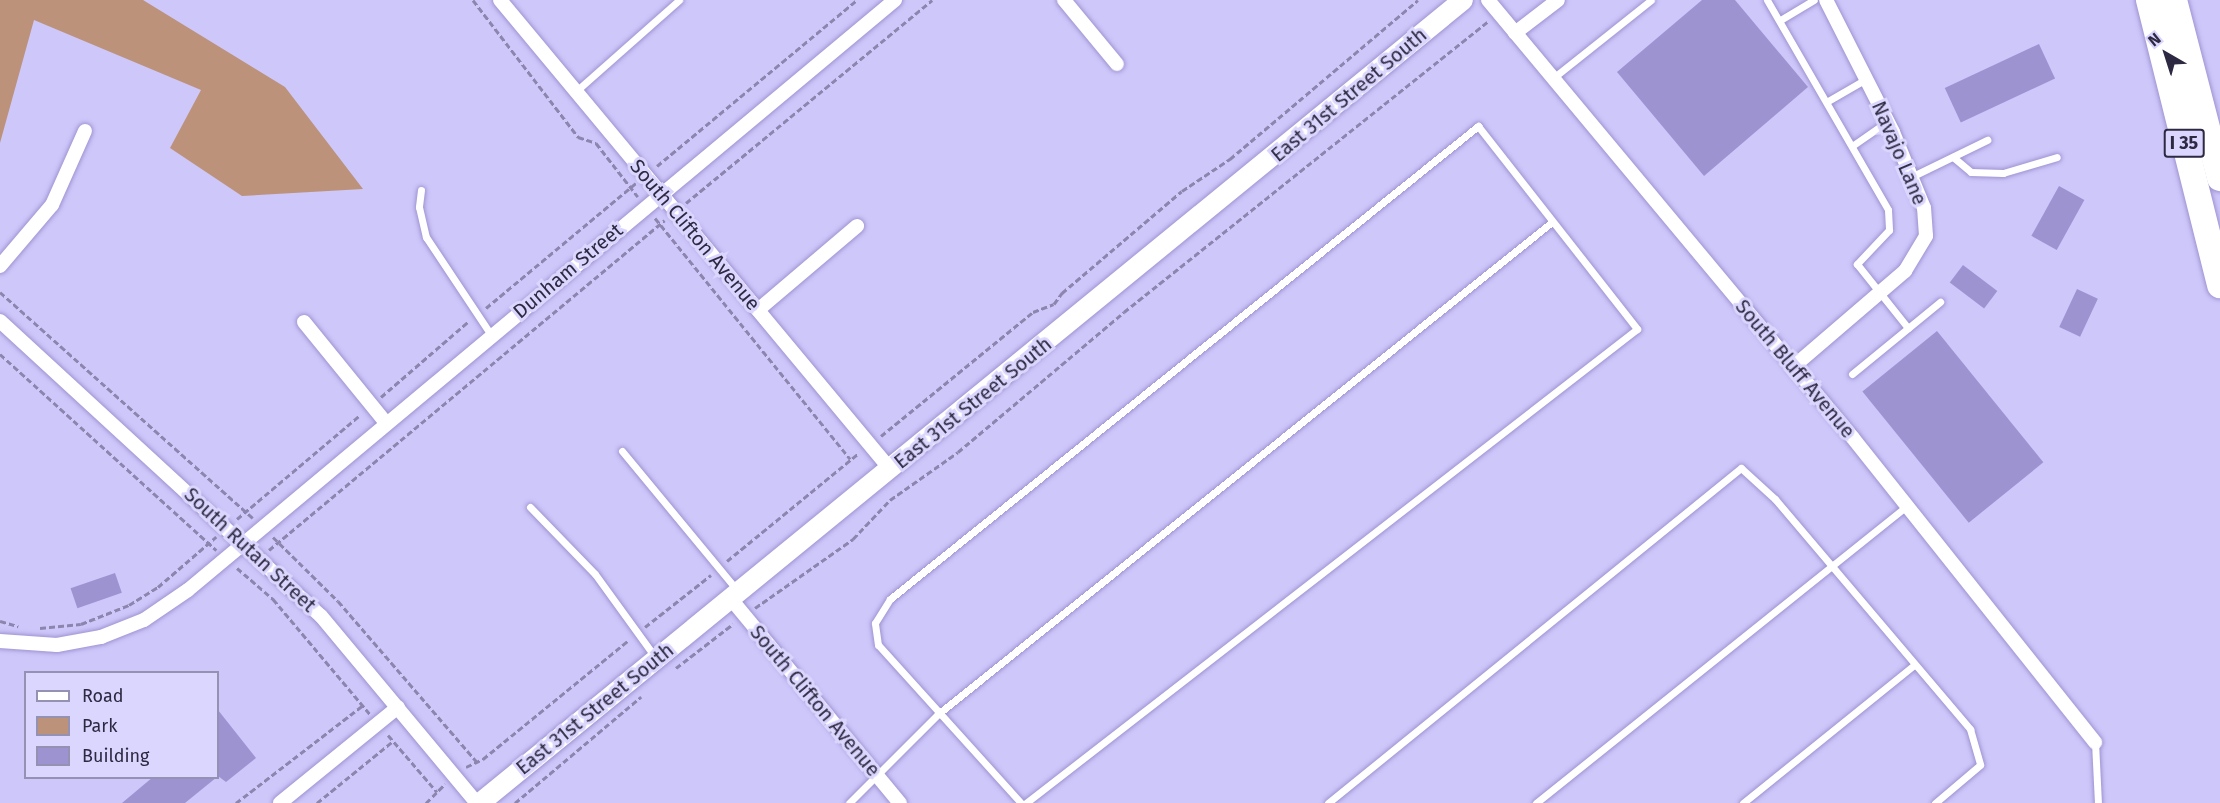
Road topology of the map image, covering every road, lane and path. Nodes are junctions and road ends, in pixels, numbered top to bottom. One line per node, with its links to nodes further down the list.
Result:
1 (473, 0): 34 (path)
2 (501, 0): 23 (street, South Clifton Avenue)
3 (679, 0): 23 (lane)
4 (857, 0): 31 (path)
5 (895, 0): 36 (street, Dunham Street)
6 (932, 0): 38 (path)
7 (1065, 0): 20 (street)
8 (1418, 0): 57 (path)
9 (1463, 0): 60 (street, East 31st Street South)
10 (1488, 0): 17 (street, South Bluff Avenue)
11 (1558, 0): 19 (street)
12 (1651, 0): 21 (lane)
13 (1767, 0): 18 (lane)
14 (2149, 0): 43 (highway, I 35)
15 (2174, 0): 33 (highway, I 35)
16 (1825, 1): 18 (lane); 22 (street, Navajo Lane)
17 (1499, 12): 19 (street, South Bluff Avenue); 73 (path)
18 (1782, 19): 24 (lane)
19 (1515, 33): 21 (street, South Bluff Avenue)
20 (1117, 64)
21 (1553, 78): 53 (street, South Bluff Avenue)
22 (1866, 79): 24 (lane); 25 (street, Navajo Lane)
23 (575, 92): 31 (street, South Clifton Avenue)
24 (1828, 101): 28 (lane)
25 (1888, 122): 28 (lane); 32 (street, Navajo Lane)
26 (85, 131): 42 (street)
27 (1987, 140): 29 (lane)
28 (1852, 146): 45 (lane)
29 (1953, 157): 30 (lane); 32 (lane)
30 (2057, 157)
31 (646, 175): 34 (path); 36 (street, South Clifton Avenue)
32 (1911, 177): 45 (street, Navajo Lane)
33 (2220, 178)
34 (631, 187): 37 (path); 48 (path)
35 (421, 190): 48 (lane)
36 (662, 194): 37 (street, Dunham Street); 38 (street, South Clifton Avenue)
37 (646, 206): 40 (path); 52 (street, Dunham Street)
38 (676, 211): 40 (path); 47 (street, South Clifton Avenue)
39 (1552, 222): 82 (lane); 82 (lane); 97 (lane)
40 (660, 224): 59 (path); 66 (path)
41 (857, 226): 47 (street)
42 (0, 266)
43 (2220, 285)
44 (0, 292): 63 (path)
45 (1882, 294): 51 (lane); 53 (street, Navajo Lane)
46 (1940, 302): 51 (lane)
47 (758, 310): 57 (street, South Clifton Avenue)
48 (476, 316): 52 (lane); 55 (path)
49 (0, 321): 65 (street, South Rutan Street)
50 (303, 322): 55 (street)
51 (1908, 328): 54 (lane)
52 (491, 335): 56 (street, Dunham Street)
53 (1793, 367): 62 (street, South Bluff Avenue)
54 (1852, 374)
55 (372, 405): 56 (street); 63 (path)
56 (386, 423): 64 (street, Dunham Street)
57 (869, 444): 59 (path); 60 (street, South Clifton Avenue)
58 (622, 451): 70 (lane)
59 (850, 459): 70 (path)
60 (890, 470): 72 (street, East 31st Street South)
61 (530, 507): 75 (lane)
62 (1906, 507): 69 (lane); 84 (street, South Bluff Avenue)
63 (246, 512): 64 (path); 65 (path)
64 (262, 526): 66 (path); 67 (street, Dunham Street)
65 (226, 529): 67 (street, South Rutan Street); 74 (path)
66 (279, 542): 68 (path); 85 (path)
67 (242, 543): 68 (street, South Rutan Street); 76 (street, Dunham Street)
68 (259, 558): 71 (path); 81 (street, South Rutan Street)
69 (1829, 568): 78 (lane); 98 (lane); 99 (lane)
70 (717, 570): 72 (lane); 75 (path)
71 (242, 572)
72 (735, 595): 73 (street, South Clifton Avenue); 77 (street, East 31st Street South)
73 (744, 615): 77 (path); 86 (street, South Clifton Avenue)
74 (0, 621)
75 (638, 633): 77 (lane); 85 (path)
76 (0, 641)
77 (663, 666): 88 (street, East 31st Street South)
78 (1913, 666): 100 (lane); 101 (lane)
79 (644, 694): 93 (path)
80 (362, 706): 89 (path)
81 (398, 708): 87 (street, South Rutan Street); 90 (street)
82 (938, 714): 86 (lane); 96 (lane)
83 (393, 741): 91 (path)
84 (2095, 742): 102 (lane)
85 (477, 762): 87 (path)
86 (876, 774): 94 (lane); 95 (street, South Clifton Avenue)
87 (454, 776): 88 (street, South Rutan Street); 92 (path)
88 (487, 800)
89 (236, 803)
90 (280, 803)
91 (317, 803)
92 (426, 803)
93 (515, 803)
94 (849, 803)
95 (900, 803)
96 (1021, 803)
97 (1026, 803)
98 (1328, 803)
99 (1536, 803)
100 (1743, 803)
101 (1935, 803)
102 (2098, 803)

